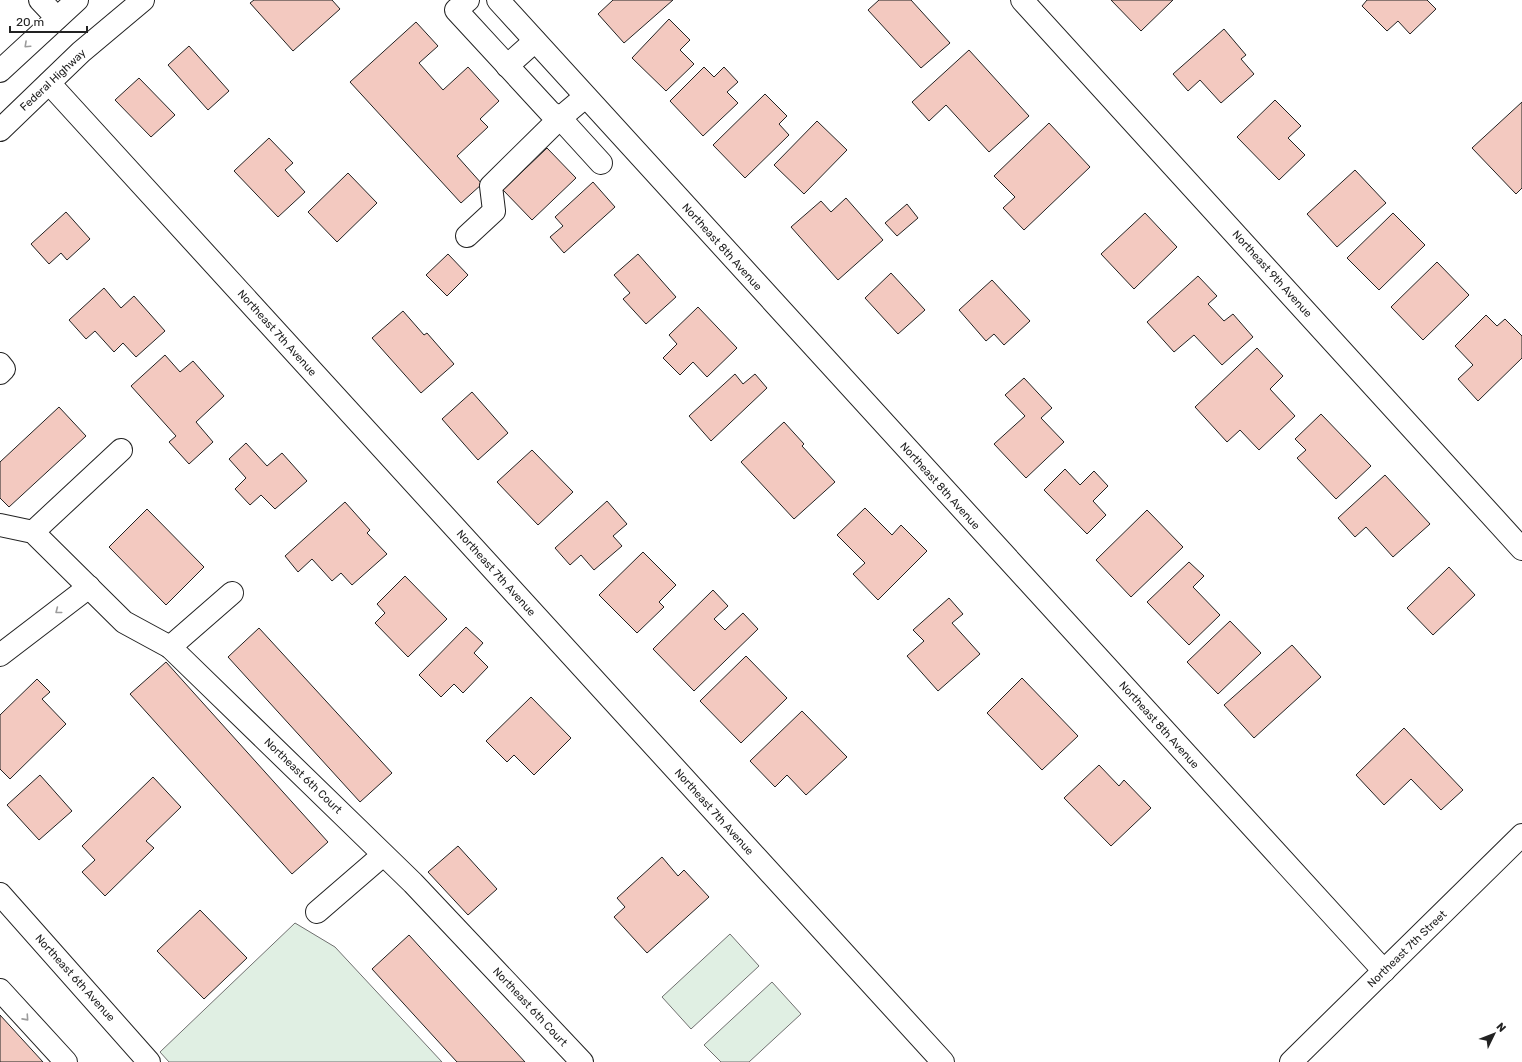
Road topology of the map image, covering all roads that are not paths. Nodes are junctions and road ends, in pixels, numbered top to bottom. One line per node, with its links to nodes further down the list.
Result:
1 (40, 0): 7 (street)
2 (77, 0): 7 (street)
3 (143, 0): 11 (street, Federal Highway)
4 (468, 0): 9 (street)
5 (498, 0): 8 (street, Northeast 8th Avenue)
6 (1022, 0): 20 (street, Northeast 9th Avenue)
7 (57, 18): 10 (street, one-way to 10)
8 (535, 41): 9 (street); 12 (street, Northeast 8th Avenue)
9 (507, 66): 13 (street)
10 (0, 71)
11 (49, 83): 14 (street, Federal Highway); 34 (street, Northeast 7th Avenue)
12 (584, 96): 13 (street); 29 (street, Northeast 8th Avenue)
13 (560, 118): 15 (street); 16 (street)
14 (0, 130)
15 (600, 162)
16 (467, 236)
17 (121, 450): 19 (street)
18 (0, 525): 19 (street)
19 (33, 532): 21 (street, Northeast 6th Court)
20 (1522, 549)
21 (89, 587): 23 (street, Northeast 6th Court); 24 (street, one-way to 24)
22 (232, 593): 23 (street)
23 (170, 647): 26 (street, Northeast 6th Court)
24 (0, 655)
25 (1522, 835): 29 (street, Northeast 7th Street)
26 (383, 855): 28 (street); 33 (street, Northeast 6th Court)
27 (0, 894): 32 (street, Northeast 6th Avenue)
28 (317, 912)
29 (1384, 971): 35 (street, Northeast 7th Street)
30 (0, 990): 31 (street, one-way to 31)
31 (66, 1062)
32 (149, 1062)
33 (582, 1062)
34 (943, 1062)
35 (1291, 1062)

